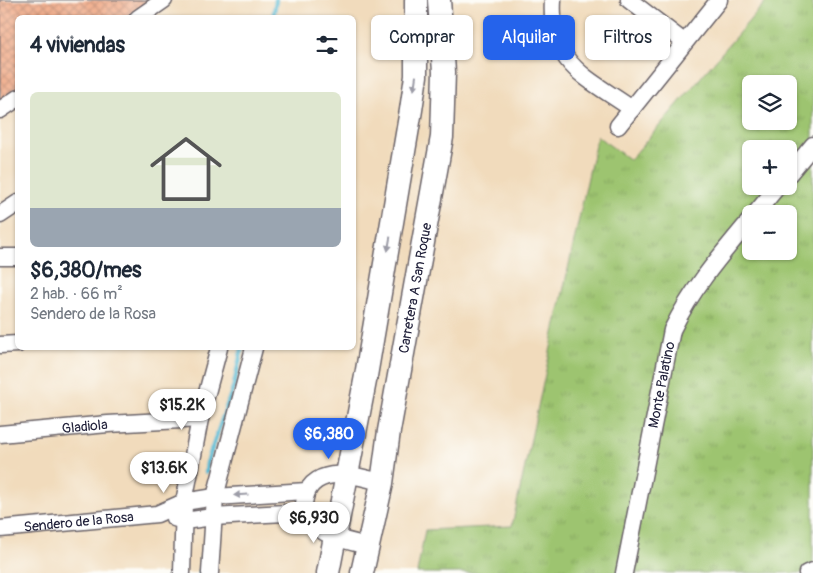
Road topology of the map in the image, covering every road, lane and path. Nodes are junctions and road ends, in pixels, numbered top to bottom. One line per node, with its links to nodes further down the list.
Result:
1 (164, 0): 7 (street)
2 (416, 0): 28 (main road, one-way to 28)
3 (439, 0): 29 (main road, Carretera A San Roque)
4 (553, 0): 10 (street)
5 (628, 0): 8 (street)
6 (719, 0): 8 (street)
7 (142, 15)
8 (684, 42): 10 (street)
9 (15, 100): 11 (street)
10 (632, 109): 12 (street)
11 (0, 110)
12 (618, 126)
13 (812, 148): 14 (street)
14 (797, 165)
15 (771, 195): 17 (street)
16 (15, 204): 18 (street)
17 (762, 205)
18 (0, 215)
19 (742, 230): 45 (street, Monte Palatino)
20 (15, 256): 21 (street)
21 (0, 257)
22 (15, 344): 23 (street)
23 (0, 345)
24 (218, 350): 26 (street)
25 (253, 350): 31 (street)
26 (200, 420): 27 (street, Gladiola); 32 (street)
27 (0, 434)
28 (347, 474): 29 (street, Sendero de la Rosa); 30 (street, Sendero de la Rosa); 38 (main road)
29 (382, 483): 39 (main road, Carretera A San Roque)
30 (307, 491): 31 (street, Sendero de la Rosa, one-way to 31); 33 (street)
31 (215, 497): 32 (street, Sendero de la Rosa); 35 (street)
32 (184, 502): 34 (street, Sendero de la Rosa); 36 (street)
33 (304, 512): 35 (street, Sendero de la Rosa); 38 (street)
34 (157, 514): 36 (street, Sendero de la Rosa); 37 (street, Sendero de la Rosa)
35 (213, 517): 36 (street, Sendero de la Rosa); 42 (street)
36 (184, 521): 41 (street)
37 (0, 529)
38 (335, 537): 39 (street); 43 (main road)
39 (368, 546): 44 (main road, Carretera A San Roque)
40 (813, 571): 46 (street)
41 (182, 573)
42 (210, 573)
43 (328, 573)
44 (362, 573)
45 (624, 573)
46 (807, 573)

